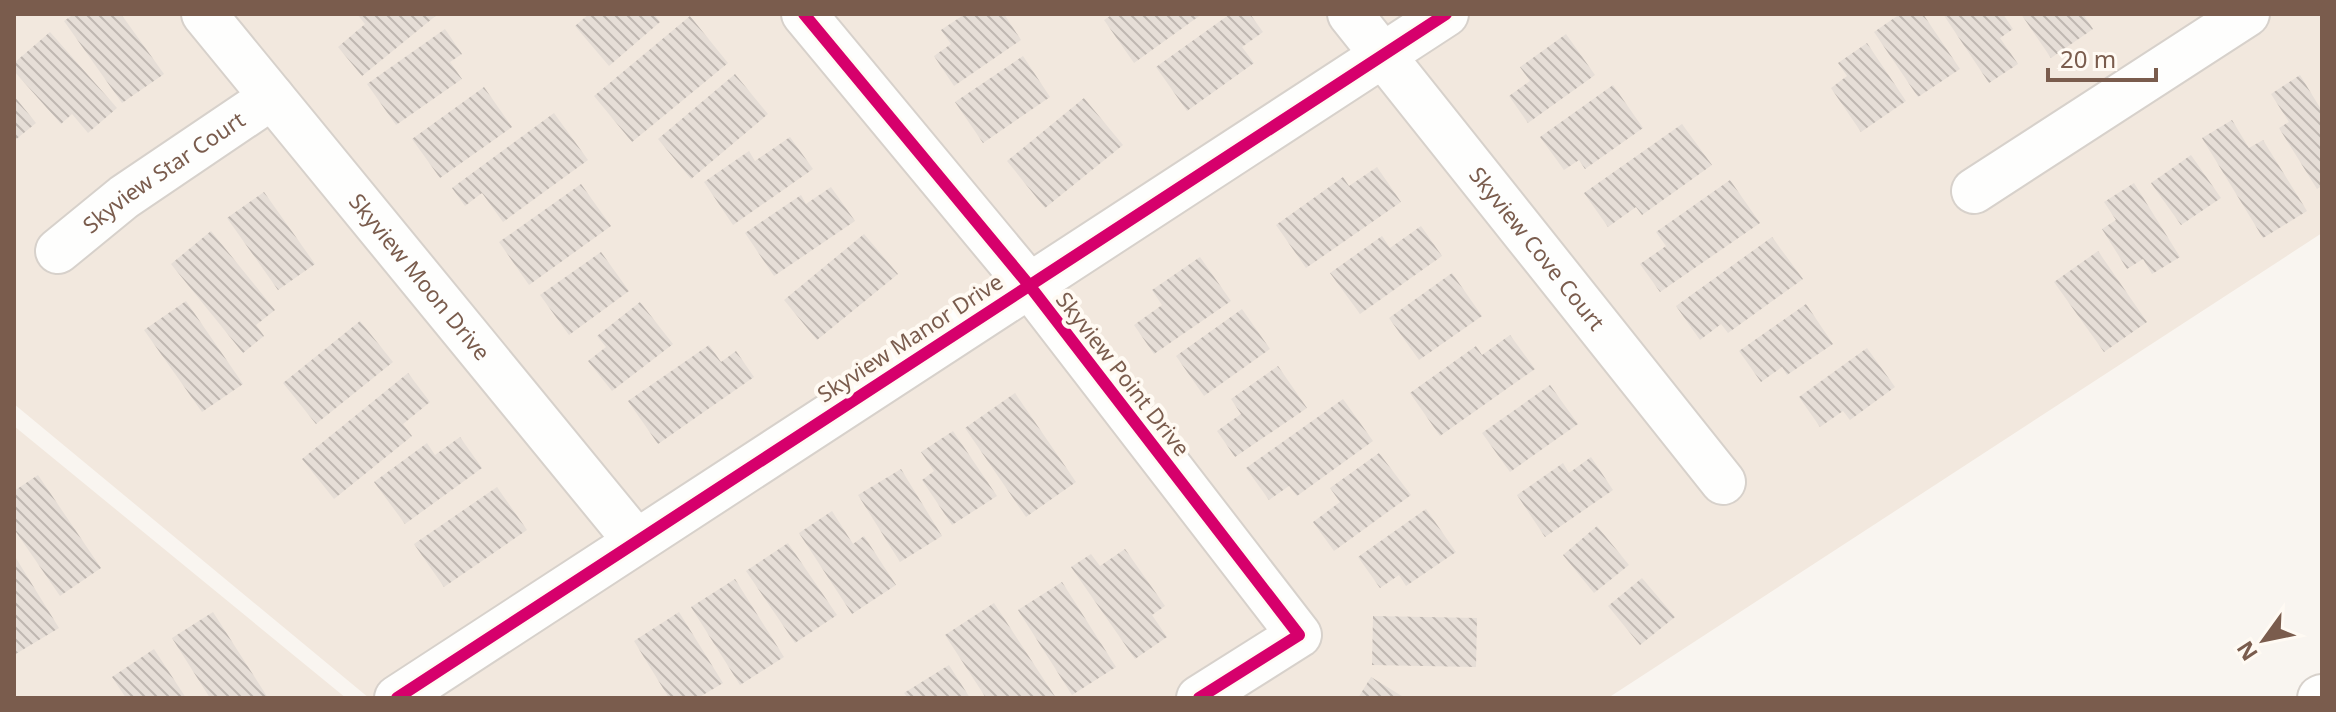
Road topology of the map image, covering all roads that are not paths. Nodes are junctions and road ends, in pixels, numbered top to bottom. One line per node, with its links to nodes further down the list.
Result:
1 (204, 14): 7 (street, Skyview Moon Drive)
2 (804, 14): 10 (street, Skyview Point Drive)
3 (1350, 14): 6 (street, Skyview Cove Court)
4 (1446, 14): 6 (street, Skyview Manor Drive)
5 (2247, 14): 8 (street)
6 (1383, 55): 10 (street, Skyview Manor Drive); 11 (street, Skyview Cove Court)
7 (272, 97): 9 (street, Skyview Star Court); 12 (street, Skyview Moon Drive)
8 (1974, 191)
9 (58, 251)
10 (1029, 285): 12 (street, Skyview Manor Drive); 14 (street, Skyview Point Drive)
11 (1723, 482)
12 (636, 541): 13 (street, Skyview Manor Drive)
13 (397, 698)
14 (1199, 698)

